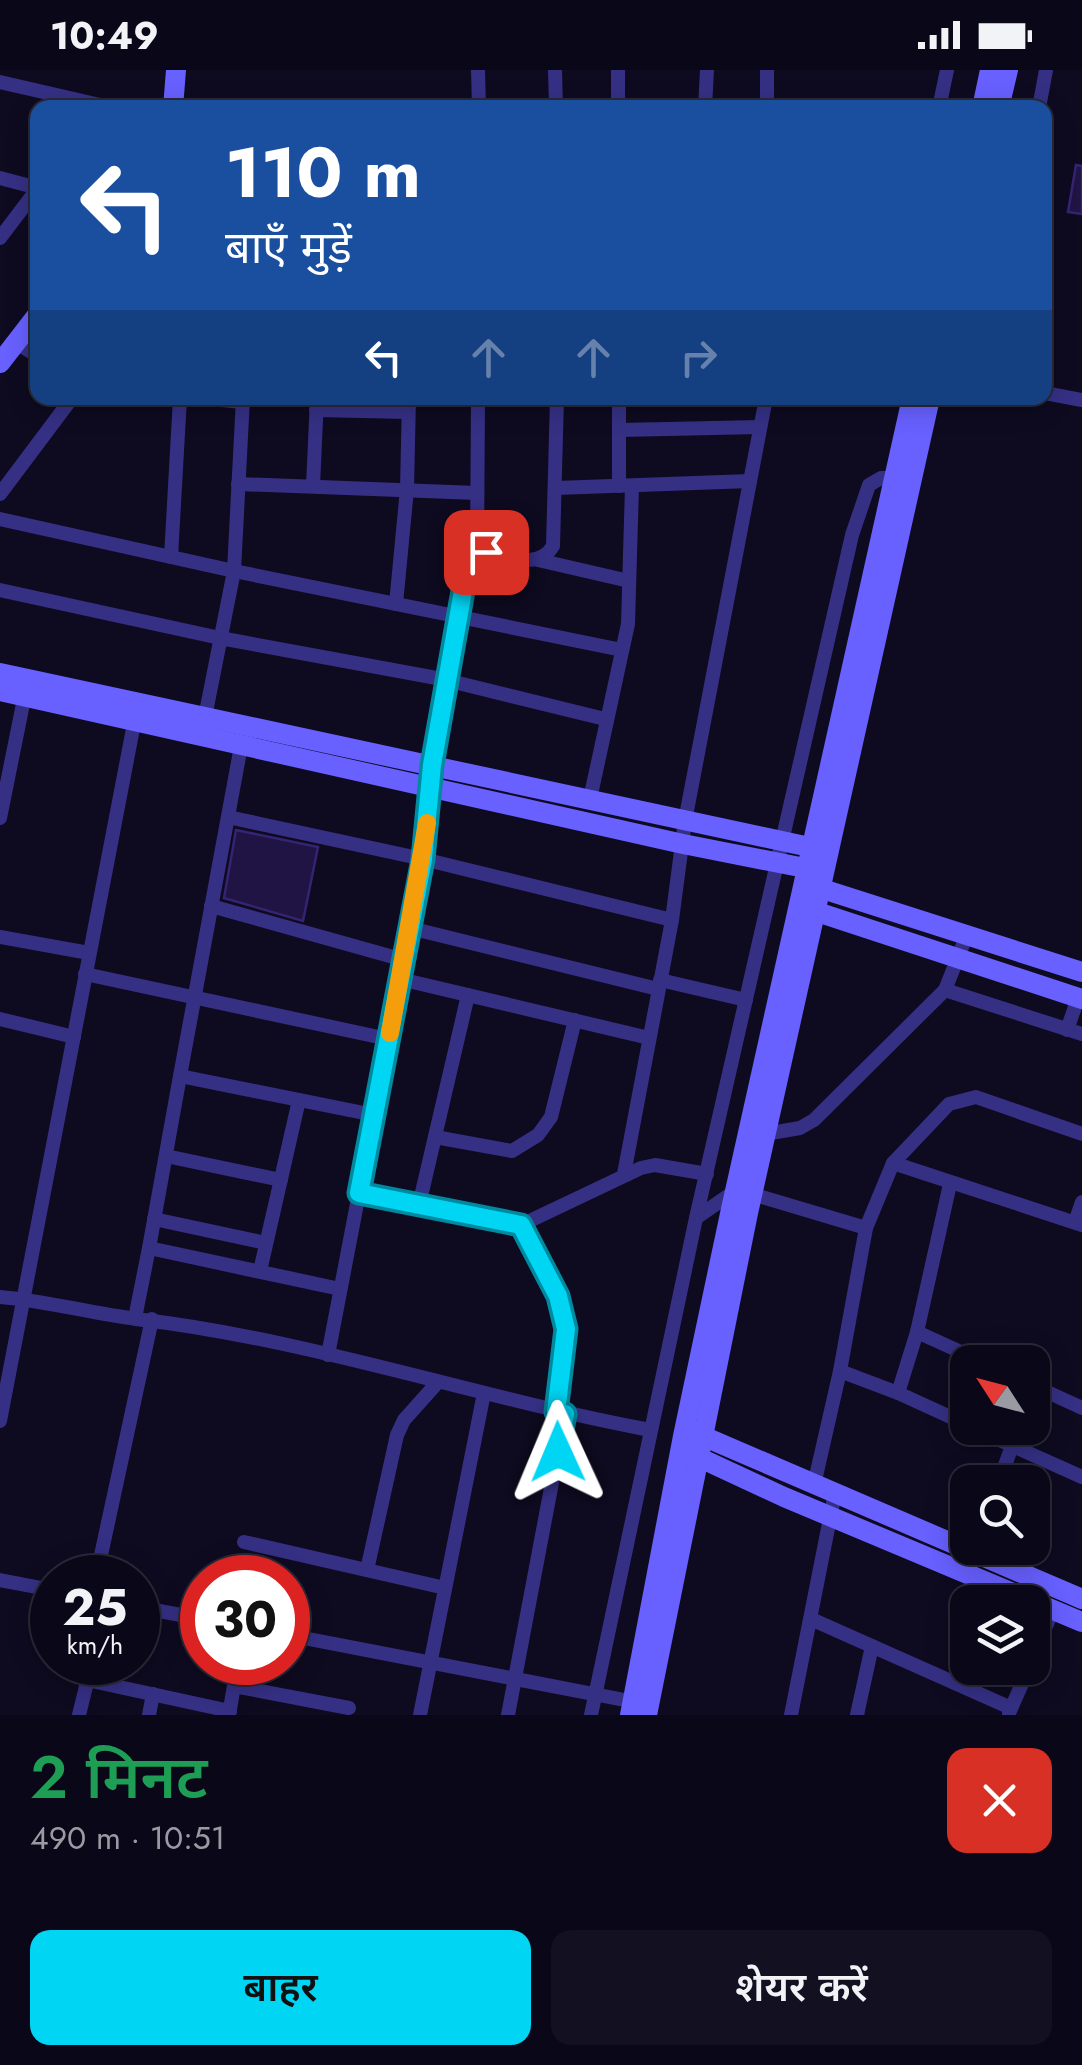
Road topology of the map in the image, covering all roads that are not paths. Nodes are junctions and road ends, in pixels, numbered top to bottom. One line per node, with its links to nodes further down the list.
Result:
1 (176, 70): 13 (street)
2 (478, 70): 14 (street)
3 (555, 70): 15 (street)
4 (618, 70): 16 (street)
5 (707, 70): 17 (street)
6 (767, 70): 18 (street)
7 (947, 70): 19 (street)
8 (990, 70): 20 (street)
9 (1008, 70): 21 (street)
10 (1046, 70): 22 (street)
11 (0, 82): 12 (street)
12 (78, 100)
13 (174, 100)
14 (479, 100)
15 (556, 100)
16 (618, 100)
17 (706, 100)
18 (767, 100)
19 (941, 100)
20 (984, 100)
21 (1002, 100)
22 (1040, 100)
23 (0, 178): 24 (street)
24 (30, 186)
25 (30, 199): 26 (street)
26 (0, 238)
27 (30, 325): 28 (street)
28 (16, 343): 29 (street); 30 (street)
29 (30, 351)
30 (0, 363)
31 (1052, 394): 32 (street)
32 (1082, 400)
33 (67, 405): 55 (street)
34 (180, 405): 58 (street)
35 (243, 405): 49 (street)
36 (317, 405): 50 (street)
37 (408, 405): 53 (street)
38 (478, 405): 54 (street)
39 (557, 405): 52 (street)
40 (619, 405): 46 (street)
41 (765, 405): 44 (street)
42 (912, 405): 45 (street)
43 (926, 405): 45 (street)
44 (760, 427): 46 (street); 48 (street)
45 (914, 429): 47 (street)
46 (619, 430): 51 (street)
47 (906, 472): 82 (street); 84 (street)
48 (750, 480): 51 (street); 80 (street)
49 (238, 484): 50 (street); 60 (street)
50 (313, 486): 53 (street)
51 (625, 486): 52 (street); 61 (street)
52 (556, 488): 59 (street)
53 (407, 489): 54 (street); 63 (street)
54 (478, 493): 57 (street)
55 (0, 494)
56 (0, 519): 58 (street)
57 (477, 556): 59 (street); 64 (street)
58 (171, 557): 60 (street)
59 (538, 560): 61 (street)
60 (234, 571): 63 (street); 65 (street)
61 (630, 581): 66 (street)
62 (0, 590): 65 (street)
63 (396, 604): 64 (street)
64 (460, 618): 66 (street); 68 (street)
65 (220, 638): 68 (street); 72 (street)
66 (622, 650): 73 (street)
67 (0, 673): 69 (street)
68 (450, 681): 73 (street); 75 (street)
69 (26, 688): 70 (street); 71 (street); 79 (street)
70 (0, 691)
71 (136, 712): 72 (street); 74 (street); 91 (street)
72 (205, 717): 75 (street)
73 (605, 719): 77 (street)
74 (241, 746): 76 (street); 78 (street)
75 (432, 765): 76 (street); 77 (street)
76 (431, 788): 81 (street); 83 (street)
77 (590, 798): 80 (street)
78 (228, 817): 83 (street); 85 (street)
79 (0, 818)
80 (685, 821): 81 (street); 82 (street)
81 (683, 844): 82 (street); 87 (street)
82 (779, 851): 84 (street); 102 (street)
83 (423, 859): 87 (street); 88 (street)
84 (815, 868): 86 (street); 90 (street)
85 (211, 906): 93 (street); 100 (street)
86 (806, 909): 92 (street); 112 (street); 122 (street)
87 (672, 920): 97 (street)
88 (410, 928): 93 (street); 97 (street)
89 (0, 936): 91 (street)
90 (966, 937): 92 (street); 94 (street)
91 (89, 953): 95 (street)
92 (960, 959): 98 (street); 101 (street)
93 (404, 960): 96 (street)
94 (1082, 972)
95 (85, 974): 100 (street); 106 (street)
96 (400, 980): 99 (street); 108 (street)
97 (659, 984): 102 (street); 107 (street)
98 (945, 990): 105 (street); 112 (street)
99 (468, 996): 104 (street); 114 (street)
100 (194, 997): 108 (street); 109 (street)
101 (1080, 998): 105 (street)
102 (746, 1000): 119 (street)
103 (0, 1019): 106 (street)
104 (575, 1020): 107 (street); 114 (street)
105 (1074, 1032)
106 (74, 1037): 135 (street)
107 (649, 1038): 117 (street)
108 (388, 1039): 111 (street)
109 (180, 1076): 110 (street); 115 (street)
110 (299, 1100): 111 (street); 118 (street)
111 (374, 1115): 121 (street)
112 (765, 1134): 122 (street)
113 (1082, 1134): 116 (street)
114 (436, 1137): 124 (street)
115 (166, 1156): 118 (street); 126 (street)
116 (892, 1164): 120 (street); 129 (street)
117 (624, 1174): 119 (street); 128 (street)
118 (281, 1180): 130 (street)
119 (706, 1180): 125 (street)
120 (950, 1184): 127 (street); 138 (street)
121 (359, 1193): 124 (street); 133 (street)
122 (744, 1193): 125 (street); 129 (street); 151 (street)
123 (1082, 1202): 127 (street)
124 (420, 1205): 128 (street)
125 (698, 1211): 150 (street)
126 (154, 1219): 130 (street); 131 (street)
127 (1078, 1224)
128 (521, 1225): 147 (street)
129 (866, 1228): 141 (street)
130 (266, 1243): 132 (street)
131 (149, 1248): 132 (street); 136 (street)
132 (260, 1272): 133 (street)
133 (340, 1289): 140 (street)
134 (0, 1297): 135 (street)
135 (25, 1299): 136 (street); 149 (street)
136 (136, 1318): 137 (street)
137 (152, 1320): 140 (street); 160 (street)
138 (917, 1332): 139 (street); 144 (street)
139 (950, 1347)
140 (328, 1355): 142 (street)
141 (840, 1371): 144 (street); 155 (street)
142 (429, 1379): 143 (street); 162 (street)
143 (484, 1393): 147 (street); 165 (street)
144 (898, 1393): 148 (street)
145 (1050, 1393): 146 (street)
146 (1082, 1408)
147 (561, 1413): 150 (street); 174 (street)
148 (950, 1417)
149 (0, 1421)
150 (650, 1430): 180 (street)
151 (691, 1442): 155 (street); 157 (street); 182 (street)
152 (1012, 1446): 153 (street); 154 (street)
153 (1005, 1465)
154 (1082, 1477)
155 (814, 1485): 156 (street)
156 (835, 1493): 157 (street); 158 (street)
157 (829, 1515): 167 (street); 168 (street)
158 (950, 1540)
159 (244, 1542): 162 (street)
160 (101, 1555)
161 (1006, 1565): 166 (street)
162 (367, 1570): 165 (street)
163 (0, 1580): 164 (street)
164 (30, 1586)
165 (445, 1588): 173 (street)
166 (1082, 1599)
167 (1054, 1610): 169 (street); 170 (street)
168 (811, 1619): 172 (street); 190 (street)
169 (1050, 1619)
170 (1082, 1622)
171 (310, 1640): 173 (street)
172 (872, 1646): 183 (street); 191 (street)
173 (430, 1664): 174 (street); 187 (street)
174 (514, 1680): 180 (street); 188 (street)
175 (86, 1685): 185 (street)
176 (111, 1685): 179 (street)
177 (1021, 1685): 183 (street)
178 (234, 1686): 181 (street); 184 (street)
179 (153, 1694): 184 (street); 186 (street)
180 (594, 1695): 182 (street); 189 (street)
181 (349, 1708)
182 (640, 1709)
183 (1010, 1712)
184 (229, 1713)
185 (79, 1715)
186 (148, 1715)
187 (420, 1715)
188 (508, 1715)
189 (591, 1715)
190 (791, 1715)
191 (857, 1715)

